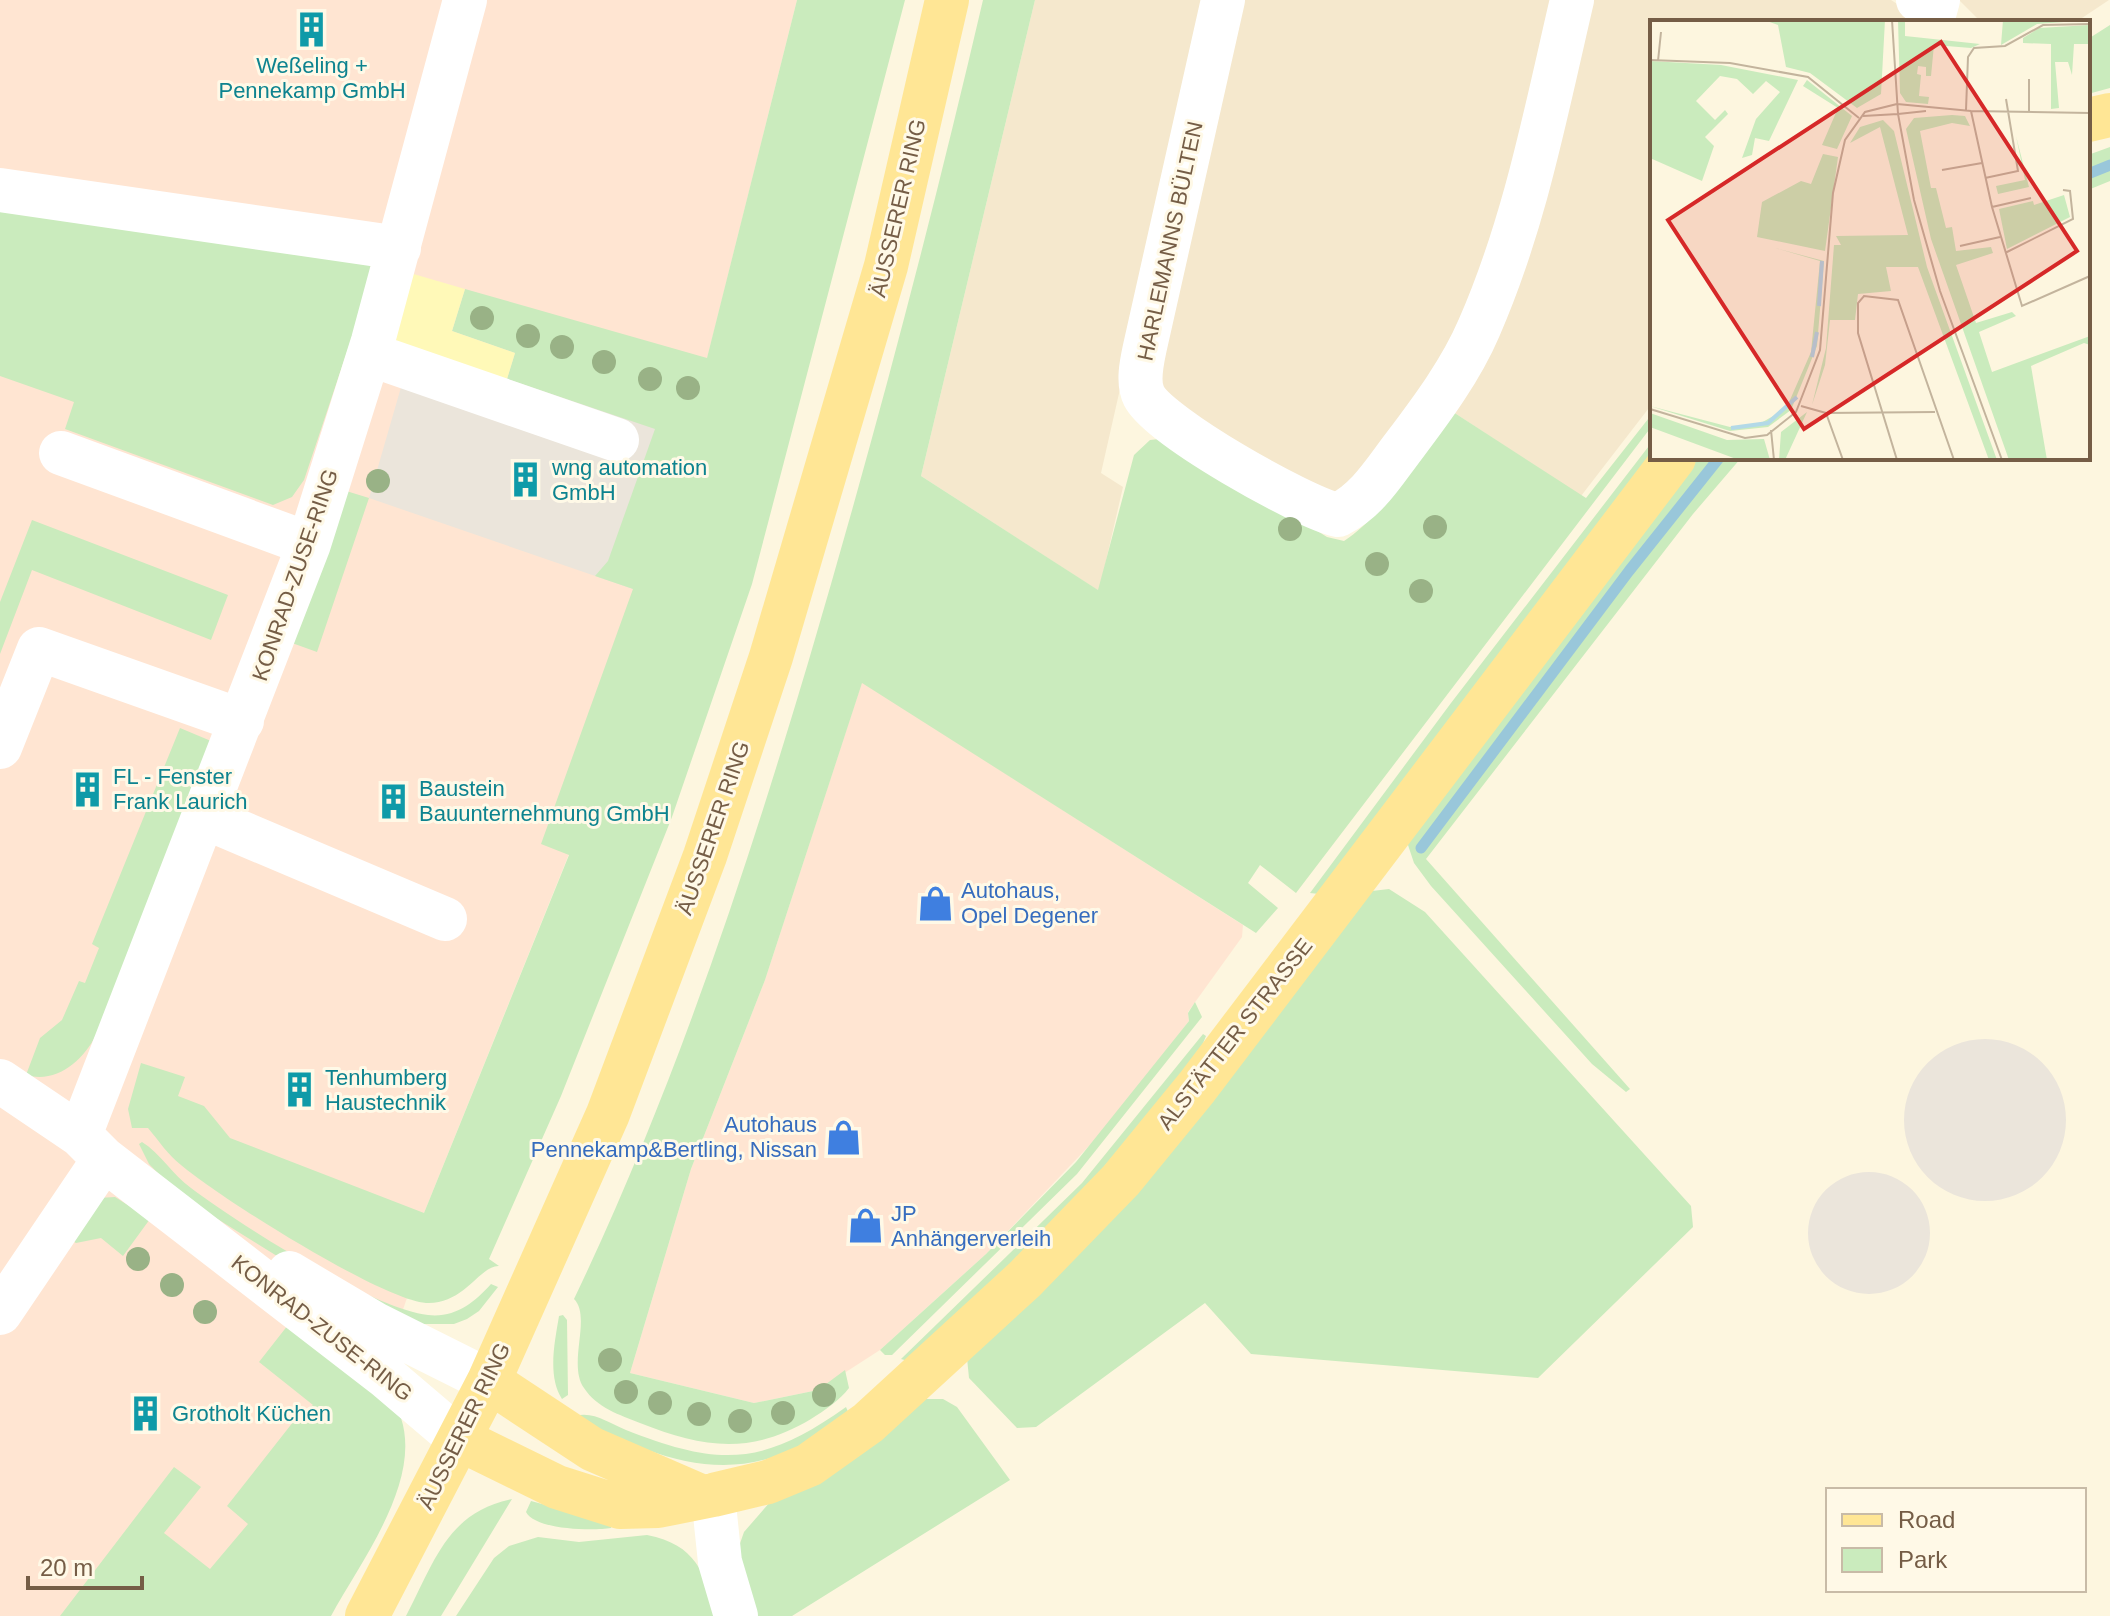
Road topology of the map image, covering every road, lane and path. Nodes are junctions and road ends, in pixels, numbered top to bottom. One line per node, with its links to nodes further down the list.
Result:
1 (465, 0): 8 (street, KONRAD-ZUSE-RING)
2 (947, 0): 22 (main road, ÄUSSERER RING)
3 (1223, 0): 4 (street, HARLEMANNS BÜLTEN)
4 (1572, 0)
5 (2110, 115): 6 (main road)
6 (2090, 120)
7 (0, 190): 8 (street)
8 (399, 248): 9 (street, KONRAD-ZUSE-RING)
9 (369, 354): 10 (street); 13 (street, KONRAD-ZUSE-RING)
10 (617, 440)
11 (61, 453): 13 (street)
12 (1672, 460): 24 (main road, ALSTÄTTER STRASSE)
13 (309, 544): 14 (street, KONRAD-ZUSE-RING)
14 (242, 721): 15 (street); 16 (street, KONRAD-ZUSE-RING)
15 (0, 747)
16 (204, 817): 17 (street); 19 (street, KONRAD-ZUSE-RING)
17 (445, 919)
18 (0, 1081): 19 (street, KONRAD-ZUSE-RING)
19 (92, 1147): 20 (street, KONRAD-ZUSE-RING); 21 (street)
20 (184, 1218): 22 (street, KONRAD-ZUSE-RING); 23 (street, KONRAD-ZUSE-RING)
21 (0, 1313)
22 (489, 1381): 23 (main road, ÄUSSERER RING); 24 (main road)
23 (459, 1439): 24 (main road, ALSTÄTTER STRASSE); 25 (main road, ÄUSSERER RING)
24 (705, 1495): 26 (street)
25 (367, 1616)
26 (736, 1616)

